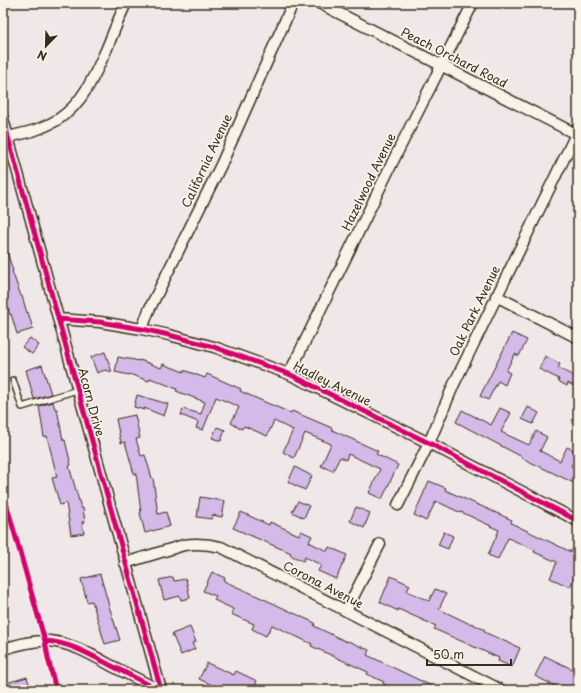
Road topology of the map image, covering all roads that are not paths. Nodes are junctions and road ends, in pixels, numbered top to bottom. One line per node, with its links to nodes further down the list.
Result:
1 (126, 3): 8 (street)
2 (293, 3): 11 (street, California Avenue)
3 (319, 3): 5 (street, Peach Orchard Road)
4 (473, 3): 5 (street, Hazelwood Avenue)
5 (442, 66): 7 (street, Peach Orchard Road); 13 (street, Hazelwood Avenue)
6 (3, 118): 8 (street, Acorn Drive)
7 (577, 133): 9 (street, Oak Park Avenue)
8 (8, 137): 10 (street, Acorn Drive)
9 (496, 296): 12 (street); 16 (street, Oak Park Avenue)
10 (58, 319): 11 (street, Hadley Avenue); 15 (street, Acorn Drive)
11 (142, 329): 13 (street, Hadley Avenue)
12 (578, 338)
13 (290, 374): 16 (street, Hadley Avenue)
14 (13, 380): 15 (lane)
15 (77, 390): 20 (street, Acorn Drive)
16 (429, 443): 17 (street, Oak Park Avenue); 18 (street, Hadley Avenue)
17 (398, 505)
18 (578, 521)
19 (380, 544): 21 (street)
20 (125, 563): 21 (street, Corona Avenue); 23 (street, Acorn Drive)
21 (346, 611): 24 (street, Corona Avenue)
22 (3, 649): 23 (street)
23 (160, 690)
24 (501, 690)

